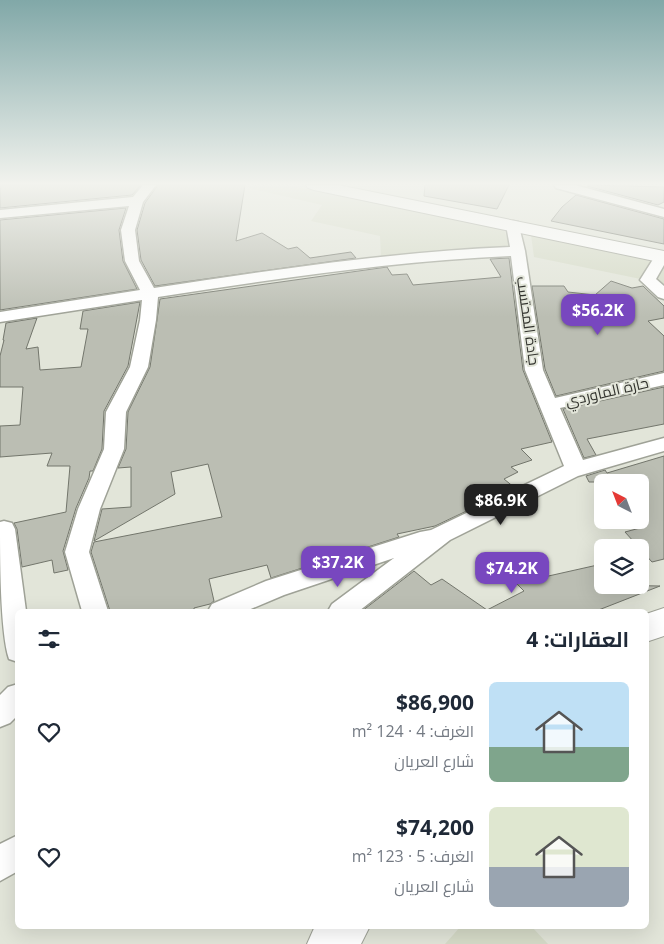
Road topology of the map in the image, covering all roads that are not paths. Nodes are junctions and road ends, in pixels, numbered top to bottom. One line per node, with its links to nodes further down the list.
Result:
1 (128, 229): 8 (street)
2 (514, 229): 5 (street, جادة المحتسب)
3 (535, 229): 6 (main road)
4 (559, 229): 6 (main road)
5 (518, 251): 8 (street); 11 (street, جادة المحتسب)
6 (663, 253): 7 (street)
7 (664, 294)
8 (150, 295): 9 (street); 16 (street)
9 (0, 317)
10 (664, 379): 11 (street, حارة الماوردي)
11 (549, 405): 13 (street, جادة المحتسب)
12 (664, 444): 13 (street)
13 (576, 469): 15 (street)
14 (4, 529): 20 (street)
15 (442, 534): 17 (street); 18 (street)
16 (94, 609)
17 (226, 609)
18 (344, 609)
19 (664, 621): 21 (main road)
20 (15, 625)
21 (649, 628)
22 (15, 691): 23 (street)
23 (0, 693)
24 (15, 699): 25 (street)
25 (0, 714)
26 (15, 853): 27 (street)
27 (0, 864)
28 (343, 929): 29 (main road)
29 (330, 944)

